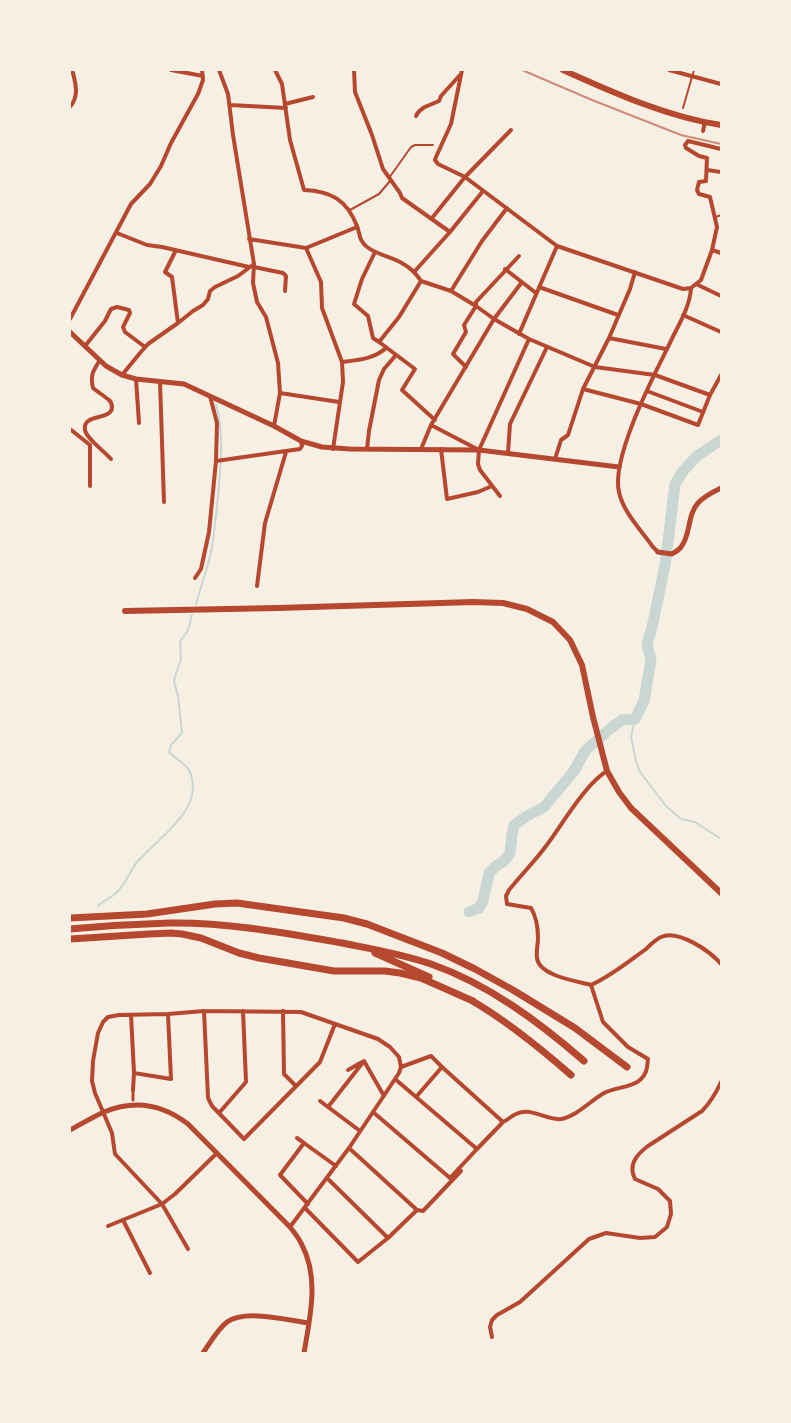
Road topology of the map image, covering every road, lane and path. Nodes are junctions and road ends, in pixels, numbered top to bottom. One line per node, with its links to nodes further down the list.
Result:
1 (171, 70): 11 (street)
2 (202, 70): 11 (street)
3 (219, 70): 15 (street)
4 (275, 70): 16 (street)
5 (354, 70): 29 (street)
6 (563, 70): 20 (main road)
7 (669, 70): 12 (street)
8 (694, 70): 12 (lane)
9 (70, 72): 17 (street)
10 (462, 72): 19 (street); 28 (street)
11 (203, 76): 39 (street)
12 (693, 76): 13 (street); 18 (lane)
13 (721, 84)
14 (313, 97): 16 (street)
15 (230, 105): 16 (street); 40 (street)
16 (285, 106): 32 (street)
17 (70, 107)
18 (683, 108)
19 (416, 116)
20 (705, 122): 21 (main road); 23 (street)
21 (721, 125)
22 (511, 130): 28 (street)
23 (702, 131)
24 (433, 145): 29 (lane)
25 (721, 149): 26 (street)
26 (707, 170): 27 (street); 35 (street)
27 (721, 172)
28 (465, 177): 30 (street); 34 (street)
29 (390, 179): 32 (lane); 34 (street)
30 (483, 191): 31 (street); 38 (street)
31 (507, 208): 41 (street); 59 (street)
32 (350, 210): 36 (street)
33 (721, 215): 35 (lane)
34 (432, 218): 38 (street)
35 (714, 218): 37 (street)
36 (357, 227): 42 (street); 45 (street)
37 (719, 227): 44 (street)
38 (450, 232): 51 (street)
39 (117, 233): 43 (street); 65 (street)
40 (249, 239): 42 (street); 48 (street)
41 (557, 246): 52 (street); 56 (street)
42 (306, 248): 81 (street)
43 (176, 250): 49 (street); 67 (street)
44 (712, 250): 46 (street); 55 (street)
45 (376, 252): 51 (street); 73 (street)
46 (721, 254)
47 (519, 256): 50 (street)
48 (254, 266): 49 (street); 58 (street); 91 (street)
49 (249, 267): 67 (street)
50 (505, 270): 54 (street); 62 (street)
51 (414, 272): 53 (street)
52 (635, 272): 57 (street); 63 (street)
53 (421, 282): 59 (street); 73 (street)
54 (522, 282): 60 (street); 66 (street)
55 (696, 284): 57 (street); 61 (street)
56 (539, 287): 60 (street); 63 (street)
57 (691, 288): 64 (street)
58 (285, 291)
59 (451, 291): 62 (street)
60 (536, 293): 70 (street)
61 (721, 296)
62 (476, 306): 66 (street); 82 (street)
63 (618, 315): 71 (street)
64 (683, 315): 69 (street); 78 (street)
65 (70, 319)
66 (494, 319): 70 (street); 82 (street)
67 (178, 323): 75 (street)
68 (70, 332): 74 (street)
69 (721, 332)
70 (519, 334): 72 (street)
71 (609, 338): 78 (street); 83 (street)
72 (529, 339): 77 (street); 107 (street)
73 (379, 342): 76 (street)
74 (85, 346): 75 (street); 80 (street)
75 (145, 347): 84 (street)
76 (386, 348): 79 (street); 81 (street)
77 (547, 348): 83 (street); 109 (street)
78 (666, 349): 85 (street)
79 (396, 355): 97 (street); 104 (street)
80 (100, 360): 84 (street); 110 (street)
81 (342, 362): 94 (street)
82 (466, 367): 97 (street)
83 (595, 367): 85 (street); 89 (street)
84 (122, 375): 87 (street)
85 (654, 375): 90 (street); 93 (street)
86 (721, 375): 93 (street)
87 (136, 379): 88 (street); 98 (street)
88 (160, 381): 92 (street); 118 (street)
89 (583, 389): 95 (street); 111 (street)
90 (648, 391): 95 (street); 96 (street)
91 (280, 393): 94 (street); 100 (street)
92 (209, 395): 100 (street); 112 (street)
93 (710, 395): 96 (street)
94 (339, 402): 103 (street)
95 (641, 404): 96 (street); 113 (street)
96 (703, 412)
97 (435, 420): 99 (street)
98 (139, 423)
99 (431, 425): 105 (street); 107 (street)
100 (274, 426): 102 (street)
101 (70, 429): 114 (street)
102 (301, 441): 103 (street); 108 (street)
103 (333, 449): 104 (street)
104 (367, 449): 105 (street)
105 (421, 449): 106 (street)
106 (441, 450): 107 (street); 115 (street)
107 (479, 450): 109 (street); 115 (street)
108 (286, 452): 112 (street); 121 (street)
109 (508, 453): 111 (street)
110 (111, 459)
111 (555, 459): 113 (street)
112 (217, 460): 120 (street)
113 (619, 467): 119 (street)
114 (90, 486)
115 (492, 486): 117 (street)
116 (721, 488): 119 (street)
117 (500, 496)
118 (164, 502)
119 (658, 552)
120 (196, 578)
121 (257, 586)
122 (125, 610): 123 (main road)
123 (606, 771): 124 (main road); 130 (street)
124 (721, 893)
125 (71, 918): 142 (highway)
126 (72, 929): 128 (highway)
127 (73, 938): 131 (highway)
128 (345, 944): 131 (highway); 138 (highway)
129 (721, 964): 130 (street)
130 (591, 985): 158 (street)
131 (473, 1001): 145 (highway)
132 (204, 1011): 133 (street); 135 (street); 157 (street)
133 (243, 1011): 134 (street); 157 (street)
134 (283, 1011): 137 (street); 148 (street)
135 (168, 1014): 136 (street); 144 (street)
136 (131, 1015): 144 (street); 156 (street)
137 (335, 1024): 140 (street); 148 (street)
138 (584, 1060)
139 (364, 1061): 143 (street); 150 (street); 154 (street)
140 (401, 1067): 141 (street); 146 (street)
141 (442, 1067): 151 (street); 158 (street)
142 (627, 1067)
143 (348, 1070)
144 (134, 1073): 149 (street)
145 (571, 1075)
146 (395, 1079): 150 (street); 151 (street)
147 (721, 1082): 180 (street)
148 (296, 1086): 157 (street)
149 (133, 1090): 152 (street)
150 (384, 1096): 155 (street)
151 (416, 1097): 164 (street)
152 (134, 1100)
153 (320, 1100): 154 (street)
154 (328, 1107): 160 (street)
155 (373, 1112): 160 (street); 167 (street)
156 (102, 1113): 159 (street); 165 (street); 169 (street)
157 (219, 1113)
158 (503, 1122): 164 (street)
159 (70, 1130)
160 (360, 1131): 163 (street)
161 (298, 1138): 162 (street)
162 (304, 1143): 166 (street); 170 (street)
163 (349, 1148): 166 (street); 172 (street)
164 (477, 1149): 167 (street)
165 (217, 1153): 169 (street); 175 (street)
166 (336, 1166): 168 (street)
167 (458, 1169): 172 (street)
168 (327, 1178): 170 (street); 176 (street)
169 (162, 1204): 173 (street); 177 (street)
170 (308, 1204): 171 (street)
171 (305, 1208): 175 (street); 176 (street)
172 (417, 1210): 176 (street)
173 (124, 1220): 174 (street); 178 (street)
174 (108, 1226)
175 (290, 1227): 179 (street)
176 (388, 1238)
177 (188, 1249)
178 (150, 1273)
179 (309, 1323): 181 (street); 182 (street)
180 (492, 1337)
181 (203, 1353)
182 (304, 1353)

